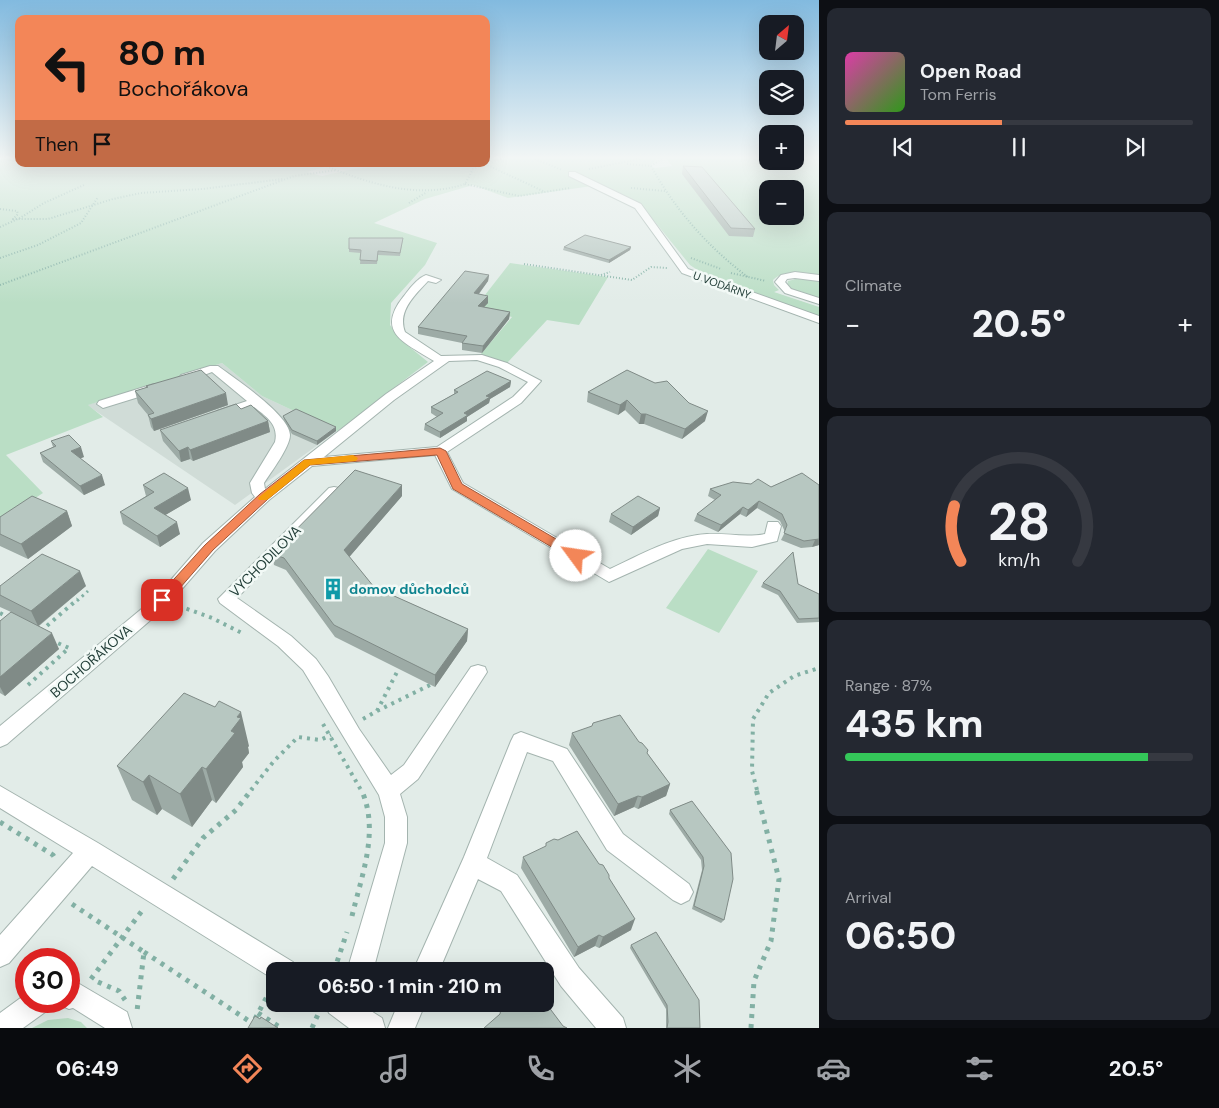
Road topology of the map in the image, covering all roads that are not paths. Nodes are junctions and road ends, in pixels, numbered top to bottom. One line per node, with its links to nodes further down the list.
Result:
1 (639, 207): 5 (street, U VODÁRNY)
2 (819, 278): 4 (street)
3 (436, 280): 6 (street)
4 (819, 301)
5 (819, 320)
6 (441, 361): 10 (street); 11 (street, BOCHOŘÁKOVA)
7 (256, 402): 8 (street); 9 (street); 13 (street)
8 (103, 404)
9 (212, 418)
10 (440, 451): 11 (street); 14 (street)
11 (307, 462): 13 (street, BOCHOŘÁKOVA)
12 (334, 491): 17 (street, VYCHODILOVA)
13 (264, 497): 16 (street, BOCHOŘÁKOVA)
14 (773, 526)
15 (478, 672): 17 (street)
16 (0, 738)
17 (388, 790): 24 (street, VYCHODILOVA)
18 (0, 796): 19 (street)
19 (90, 851): 22 (street); 23 (street)
20 (473, 864): 21 (street); 25 (street); 34 (street)
21 (681, 892)
22 (0, 954)
23 (269, 962)
24 (363, 962)
25 (430, 962)
26 (80, 997): 30 (street)
27 (353, 1012): 32 (street)
28 (408, 1012): 33 (street)
29 (21, 1013): 31 (street)
30 (126, 1019)
31 (4, 1028)
32 (372, 1028)
33 (401, 1028)
34 (613, 1028)

